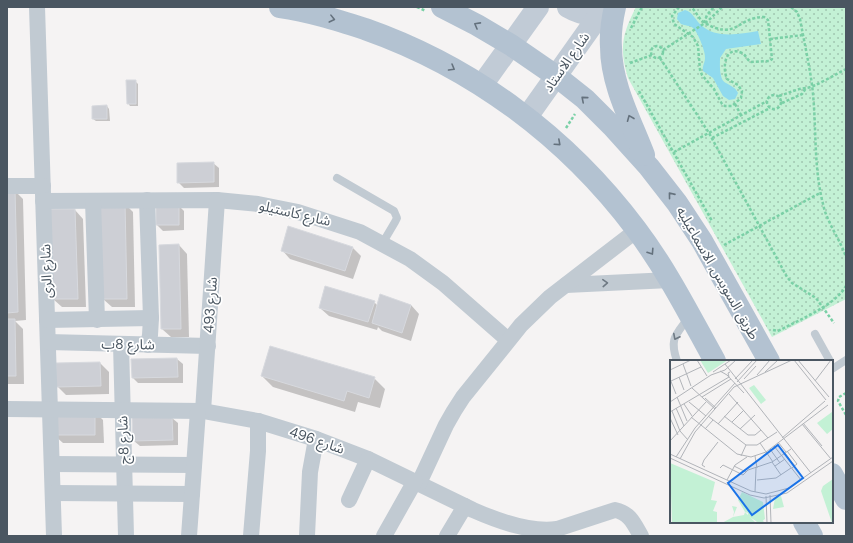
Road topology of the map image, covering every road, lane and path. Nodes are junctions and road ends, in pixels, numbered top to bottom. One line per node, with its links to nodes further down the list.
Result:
1 (37, 7): 43 (street, شارع الرى)
2 (280, 7): 25 (main road, one-way to 25)
3 (448, 7): 18 (main road, طريق السويس, الاسماعيليه, one-way to 3)
4 (538, 7): 18 (main road)
5 (568, 7): 12 (main road)
6 (642, 7): 14 (path)
7 (679, 7): 15 (path)
8 (691, 7): 13 (path)
9 (714, 7): 13 (path)
10 (722, 7): 13 (path)
11 (791, 7): 16 (path)
12 (606, 10): 24 (main road, شارع الاستاد); 39 (main road, one-way to 12)
13 (704, 23): 15 (path); 17 (path)
14 (630, 31)
15 (690, 32): 19 (path); 32 (path)
16 (803, 36): 17 (path); 27 (path)
17 (770, 39): 32 (path)
18 (511, 45): 24 (main road, طريق السويس, الاسماعيليه); 25 (main road)
19 (663, 50): 21 (path); 21 (path)
20 (628, 58): 22 (path)
21 (660, 58): 36 (path)
22 (629, 68)
23 (846, 69): 27 (path)
24 (556, 76): 35 (main road, شارع الاستاد); 39 (main road, طريق السويس, الاسماعيليه, one-way to 24)
25 (482, 85): 35 (main road)
26 (636, 86): 38 (path)
27 (812, 86): 28 (path); 42 (path)
28 (806, 88): 29 (path); 31 (path)
29 (779, 96): 30 (path); 31 (path)
30 (767, 101): 33 (path); 34 (path)
31 (782, 103): 33 (path)
32 (735, 104): 34 (path)
33 (770, 108): 37 (path)
34 (741, 116): 36 (path)
35 (527, 117): 49 (main road, one-way to 49)
36 (709, 133): 37 (path); 38 (path)
37 (712, 138): 48 (path)
38 (674, 152): 47 (path)
39 (649, 167): 51 (main road, طريق السويس, الاسماعيليه, one-way to 39)
40 (337, 178): 50 (lane)
41 (7, 186): 43 (street, شارع كاستيلو)
42 (820, 193): 48 (path); 52 (path)
43 (43, 194): 46 (street, شارع كاستيلو); 60 (street, شارع الرى)
44 (147, 200): 45 (street, شارع كاستيلو); 46 (street, شارع كاستيلو); 59 (street)
45 (217, 200): 50 (street, شارع كاستيلو); 69 (street, شارع 493)
46 (93, 201): 61 (street)
47 (714, 225)
48 (760, 225): 51 (path); 57 (path)
49 (637, 230): 54 (main road, one-way to 54); 55 (street)
50 (382, 244): 65 (street, شارع كاستيلو)
51 (719, 245): 72 (main road, طريق السويس, الاسماعيليه)
52 (844, 247): 53 (path)
53 (846, 257)
54 (670, 280): 55 (street, one-way to 54); 58 (main road)
55 (566, 285): 65 (street)
56 (846, 286): 57 (path)
57 (823, 306): 62 (path); 63 (path)
58 (690, 316): 70 (lane, one-way to 70); 71 (main road)
59 (151, 318): 61 (street); 68 (street)
60 (47, 320): 61 (street); 66 (street, شارع الرى)
61 (97, 320)
62 (834, 323)
63 (770, 326)
64 (815, 334): 73 (lane)
65 (508, 340): 89 (street)
66 (48, 342): 67 (street, شارع 8ب); 78 (street, شارع الرى)
67 (120, 344): 68 (street, شارع 8ب); 79 (street, شارع 8ج)
68 (148, 344): 69 (street, شارع 8ب)
69 (208, 346): 80 (street, شارع 493)
70 (677, 360)
71 (714, 360)
72 (769, 360)
73 (829, 360)
74 (846, 360): 75 (lane)
75 (833, 365)
76 (846, 393): 81 (path)
77 (7, 409): 78 (street, شارع 496)
78 (50, 409): 79 (street, شارع 496); 85 (street, شارع الرى)
79 (122, 410): 80 (street, شارع 496); 86 (street, شارع 8ج)
80 (201, 411): 82 (street, شارع 496); 87 (street, شارع 493)
81 (846, 415)
82 (258, 421): 83 (street, شارع 496); 103 (street)
83 (316, 439): 84 (street, شارع 496); 104 (street)
84 (368, 459): 89 (street, شارع 496); 94 (street)
85 (52, 464): 86 (street); 90 (street, شارع الرى)
86 (123, 464): 87 (street); 91 (street, شارع 8ج)
87 (194, 464): 92 (street, شارع 493)
88 (833, 476): 93 (main road)
89 (417, 482): 95 (street, شارع 496); 105 (street)
90 (53, 492): 91 (street); 100 (street, شارع الرى)
91 (124, 493): 92 (street); 101 (street, شارع 8ج)
92 (192, 494): 102 (street, شارع 493)
93 (846, 499)
94 (349, 500)
95 (464, 506): 97 (street); 98 (street, شارع 496)
96 (805, 523): 108 (main road)
97 (456, 529): 106 (street)
98 (515, 530): 99 (street, شارع 496)
99 (568, 531): 107 (street, شارع 496)
100 (54, 536)
101 (126, 536)
102 (189, 536)
103 (251, 536)
104 (307, 536)
105 (384, 536)
106 (447, 536)
107 (641, 536)
108 (812, 536)

